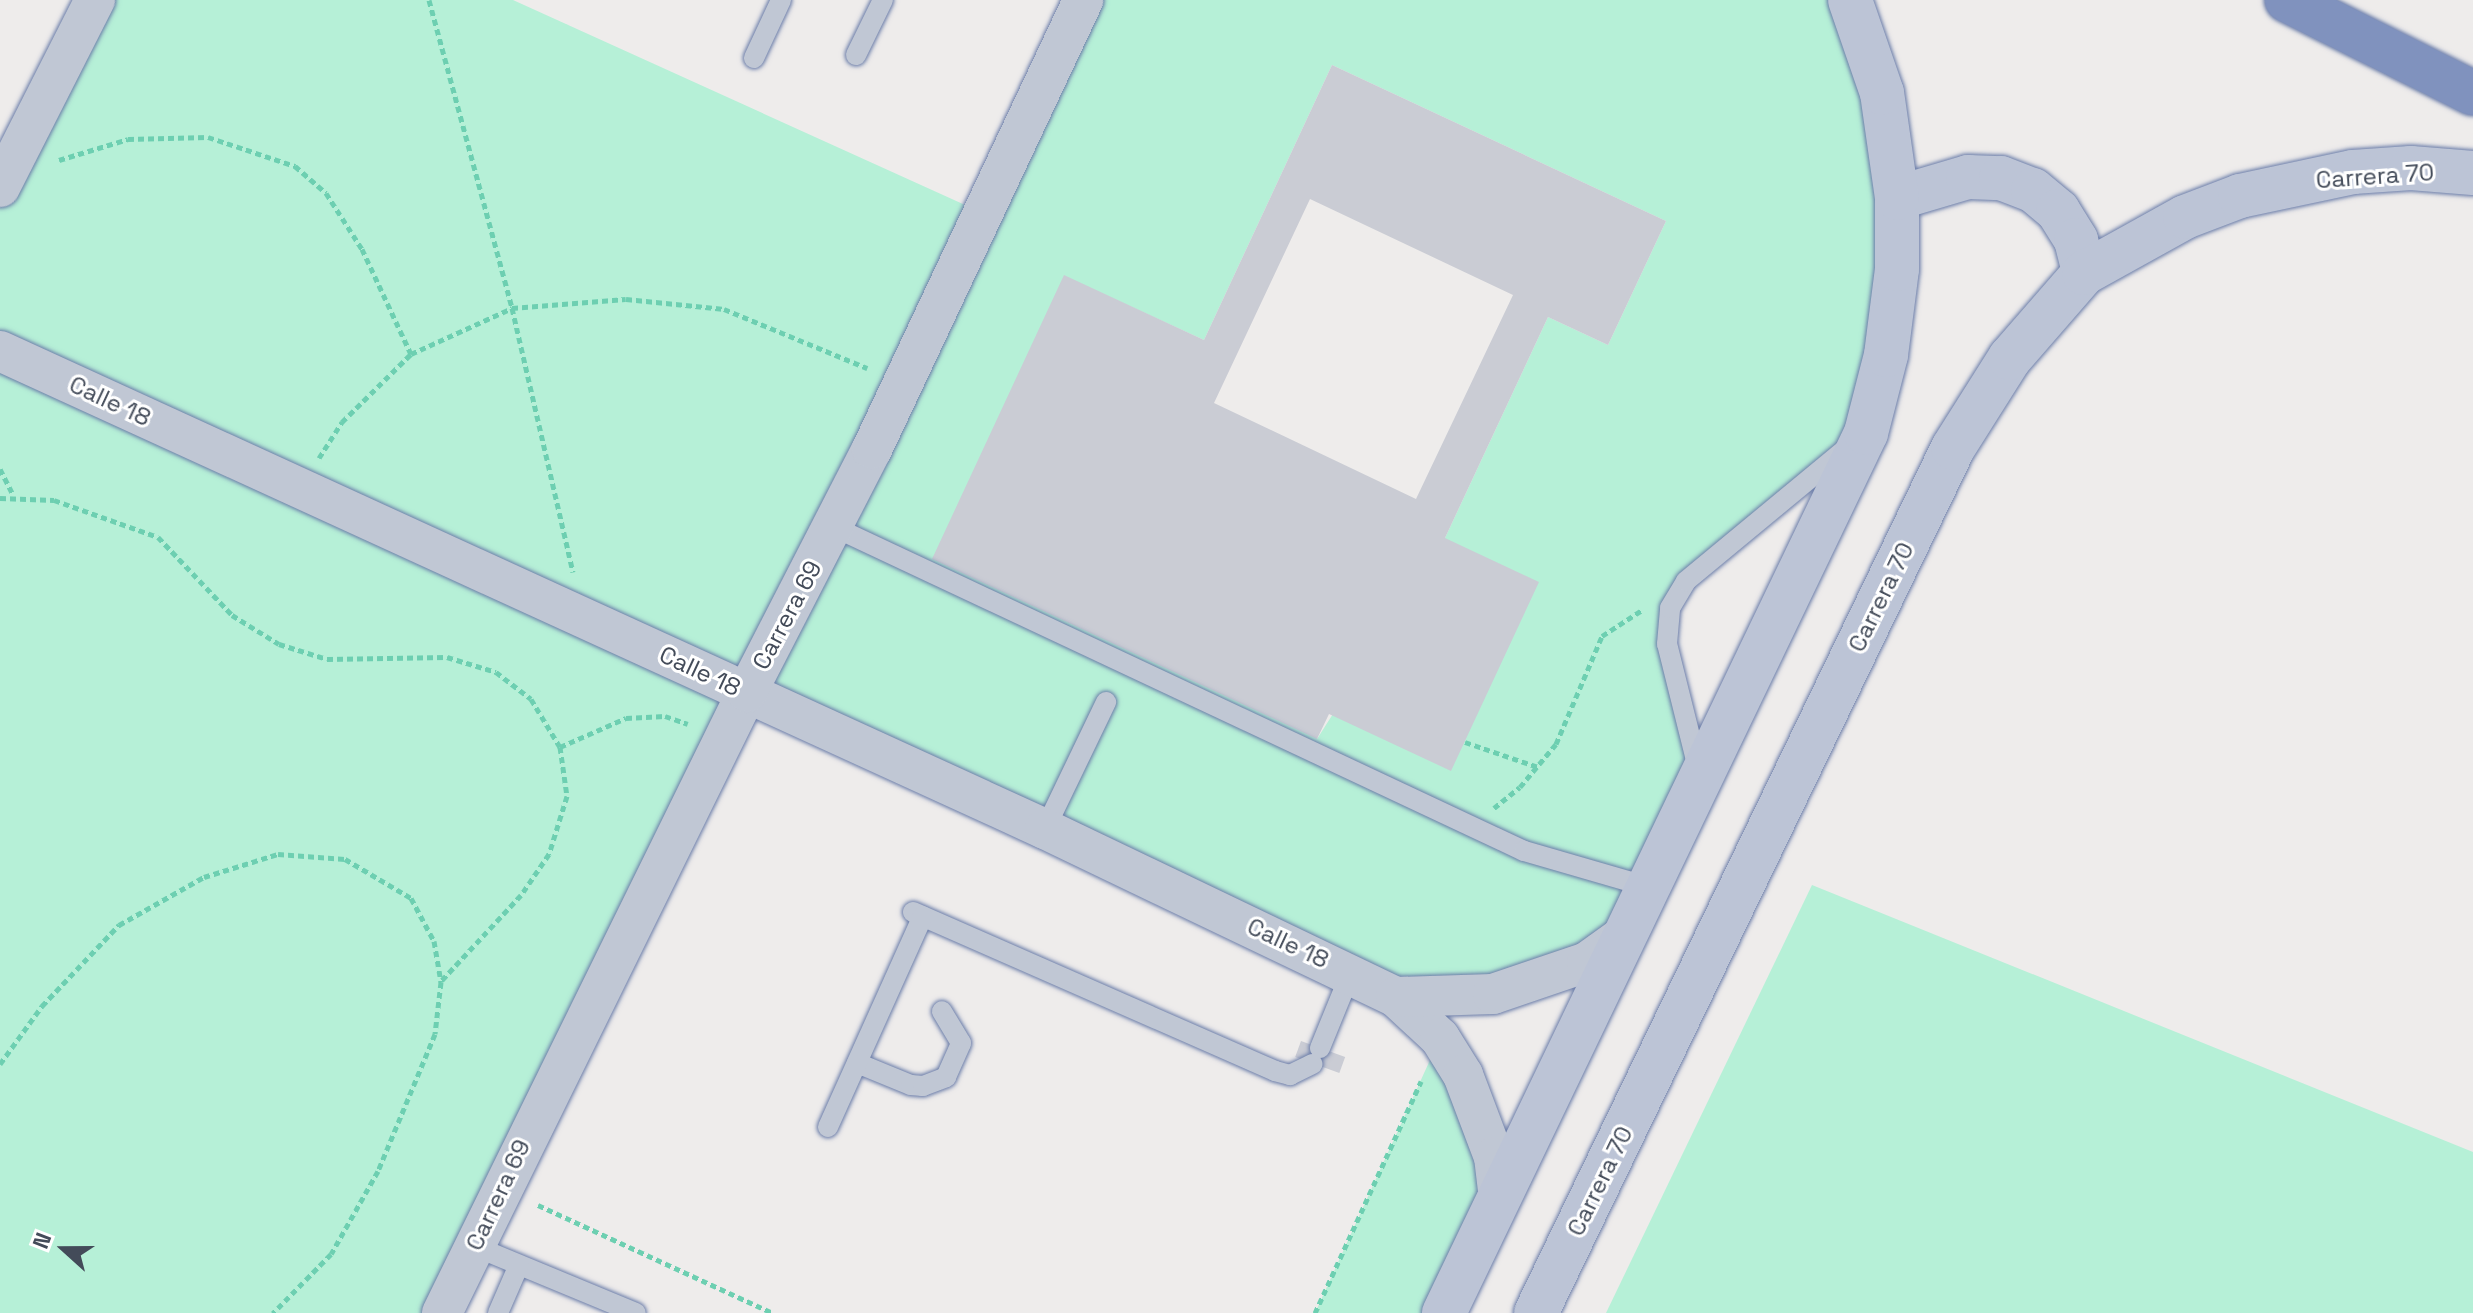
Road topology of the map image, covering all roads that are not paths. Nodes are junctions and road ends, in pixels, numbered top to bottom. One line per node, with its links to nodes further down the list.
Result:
1 (95, 0): 11 (street)
2 (781, 0): 8 (lane)
3 (883, 0): 7 (lane)
4 (1083, 0): 16 (street, Carrera 69)
5 (1850, 0): 12 (street)
6 (2287, 0): 9 (highway)
7 (856, 55)
8 (754, 58)
9 (2473, 93)
10 (2473, 173): 13 (street, Carrera 70)
11 (0, 187)
12 (1897, 198): 13 (street); 15 (street)
13 (2084, 273): 35 (street, Carrera 70)
14 (0, 351): 17 (street, Calle 18)
15 (1866, 433): 19 (street); 19 (lane)
16 (834, 527): 17 (street, Carrera 69); 21 (lane)
17 (747, 692): 20 (street, Calle 18); 29 (street, Carrera 69)
18 (1106, 702): 20 (lane)
19 (1701, 780): 21 (street)
20 (1045, 829): 23 (street, Calle 18)
21 (1649, 887): 22 (street)
22 (1626, 934): 24 (street); 28 (street)
23 (1351, 972): 24 (street, Calle 18); 26 (lane)
24 (1396, 997): 28 (street, Calle 18)
25 (942, 1011): 26 (lane)
26 (857, 1063): 27 (lane)
27 (828, 1127)
28 (1499, 1199): 34 (street)
29 (474, 1246): 30 (lane); 31 (street, Carrera 69)
30 (519, 1265): 32 (lane); 33 (lane)
31 (442, 1313)
32 (498, 1313)
33 (636, 1313)
34 (1444, 1313)
35 (1536, 1313)

